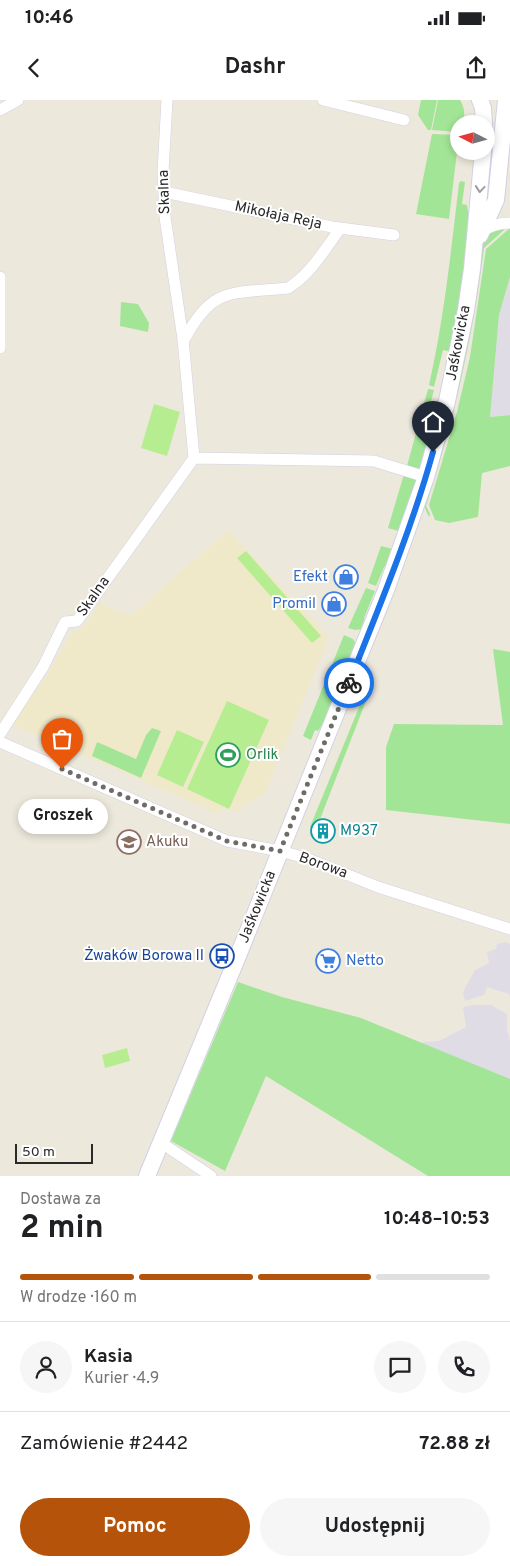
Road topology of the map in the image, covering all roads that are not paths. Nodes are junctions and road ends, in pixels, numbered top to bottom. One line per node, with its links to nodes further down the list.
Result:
1 (18, 100): 8 (street)
2 (167, 100): 14 (street, Skalna)
3 (323, 100): 11 (street)
4 (480, 100): 9 (street)
5 (488, 100): 10 (street)
6 (506, 100): 12 (street, Jaśkowicka)
7 (510, 108): 12 (street)
8 (0, 110)
9 (484, 115)
10 (486, 115)
11 (404, 120)
12 (501, 147): 17 (street, Jaśkowicka)
13 (481, 160): 19 (street, Jaśkowicka, one-way to 19)
14 (164, 192): 16 (street, Mikołaja Reja); 21 (street, Skalna)
15 (510, 223): 17 (street)
16 (340, 229): 18 (street, Mikołaja Reja); 21 (street)
17 (481, 232): 19 (street, Jaśkowicka)
18 (394, 235)
19 (472, 269): 26 (street, Jaśkowicka)
20 (0, 278): 22 (street)
21 (183, 342): 23 (street, Skalna)
22 (0, 348)
23 (194, 458): 24 (street); 27 (street, Skalna)
24 (215, 459): 25 (street); 26 (street)
25 (218, 471)
26 (426, 477): 29 (street, Jaśkowicka)
27 (0, 734)
28 (0, 742): 29 (street, Borowa)
29 (280, 851): 30 (street, Borowa); 31 (street, Jaśkowicka)
30 (510, 929)
31 (160, 1142): 32 (street, Jaśkowicka); 33 (street)
32 (147, 1176)
33 (211, 1176)

